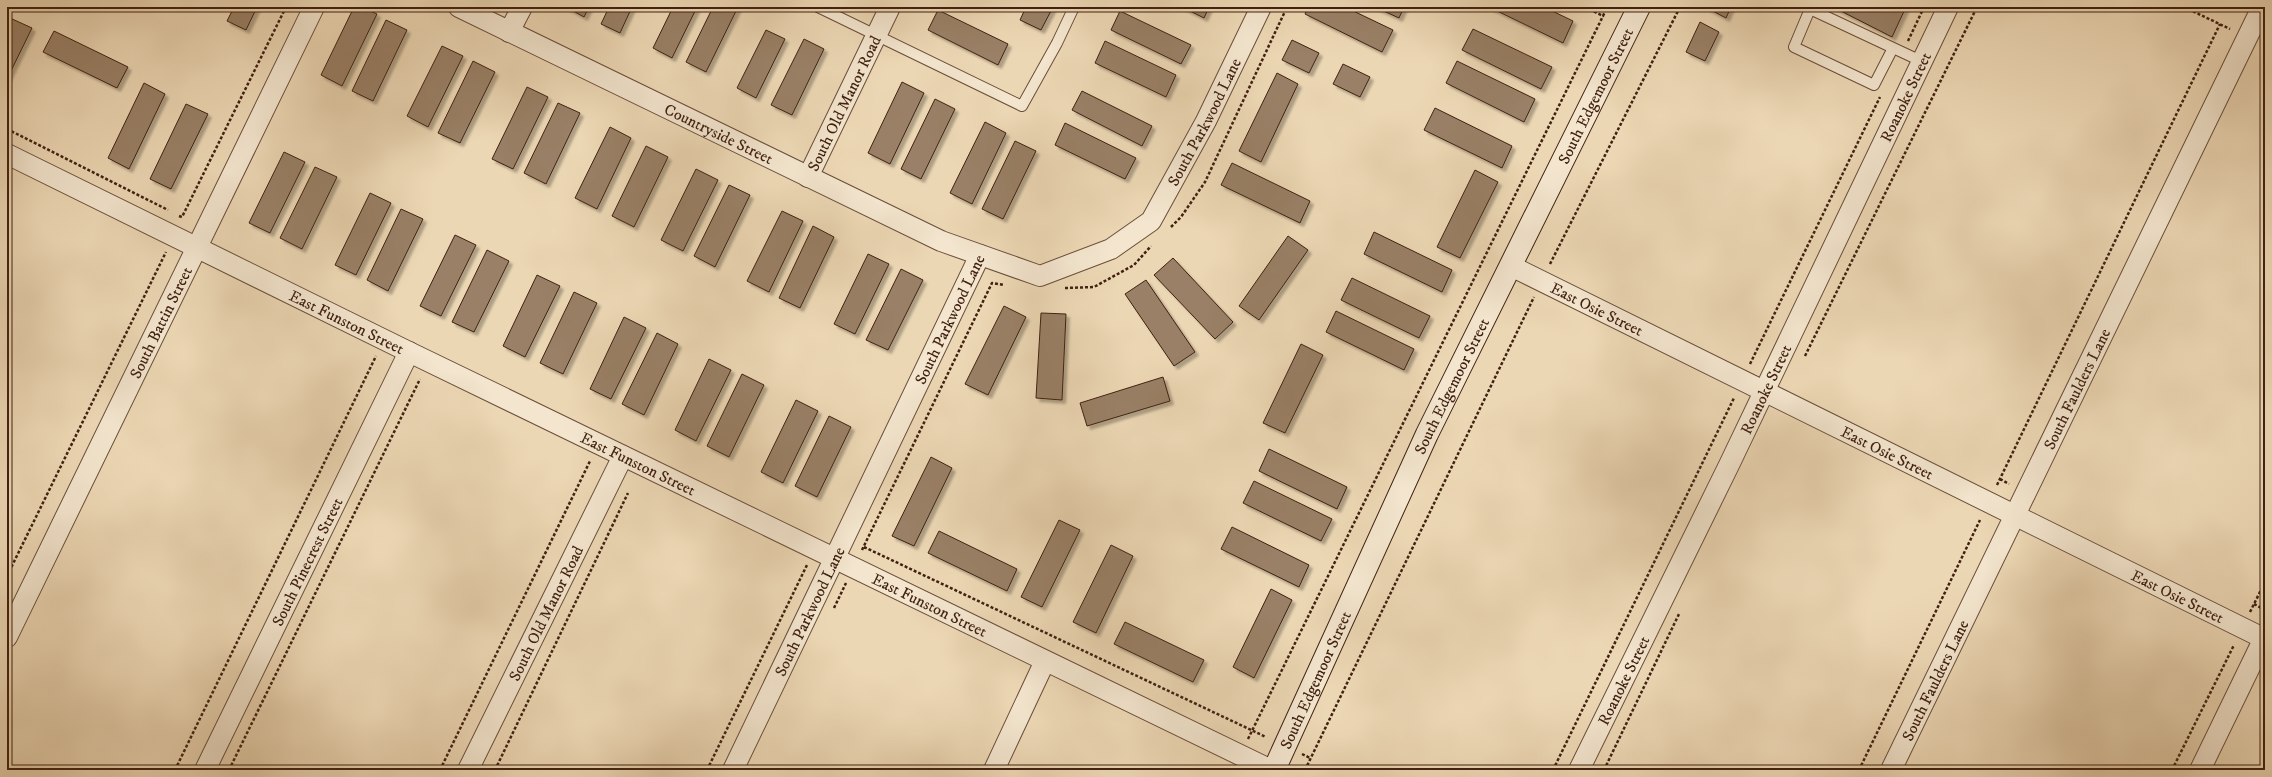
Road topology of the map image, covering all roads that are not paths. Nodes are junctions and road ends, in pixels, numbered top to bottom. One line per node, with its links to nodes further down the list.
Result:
1 (314, 7): 17 (street, South Battin Street)
2 (459, 7): 11 (street, Countryside Street)
3 (522, 7): 11 (street)
4 (818, 7): 12 (lane)
5 (890, 7): 12 (street, South Old Manor Road)
6 (1074, 7): 12 (lane)
7 (1261, 7): 18 (street, South Parkwood Lane)
8 (1639, 7): 19 (street, South Edgemoor Street)
9 (1948, 7): 14 (street, Roanoke Street)
10 (2262, 7): 23 (street, South Faulders Lane)
11 (509, 32): 16 (street, Countryside Street)
12 (876, 36): 16 (street, South Old Manor Road)
13 (1894, 48): 13 (lane); 14 (lane)
14 (1921, 61): 21 (street, Roanoke Street)
15 (7, 154): 17 (street, East Funston Street)
16 (808, 177): 18 (street, Countryside Street)
17 (196, 247): 20 (street, East Funston Street); 25 (street, South Battin Street)
18 (980, 255): 24 (street, South Parkwood Lane)
19 (1511, 266): 21 (street, East Osie Street); 32 (street, South Edgemoor Street)
20 (409, 352): 22 (street, East Funston Street); 28 (street, South Pinecrest Street)
21 (1763, 391): 23 (street, East Osie Street); 33 (street, Roanoke Street)
22 (623, 456): 24 (street, East Funston Street); 29 (street, South Old Manor Road)
23 (2014, 515): 26 (street, East Osie Street); 34 (street, South Faulders Lane)
24 (836, 558): 27 (street, East Funston Street); 30 (street, South Parkwood Lane)
25 (7, 637)
26 (2264, 638): 35 (street)
27 (1045, 661): 31 (street); 32 (street, East Funston Street)
28 (205, 770)
29 (468, 770)
30 (733, 770)
31 (994, 770)
32 (1273, 770)
33 (1580, 770)
34 (1891, 770)
35 (2200, 770)

